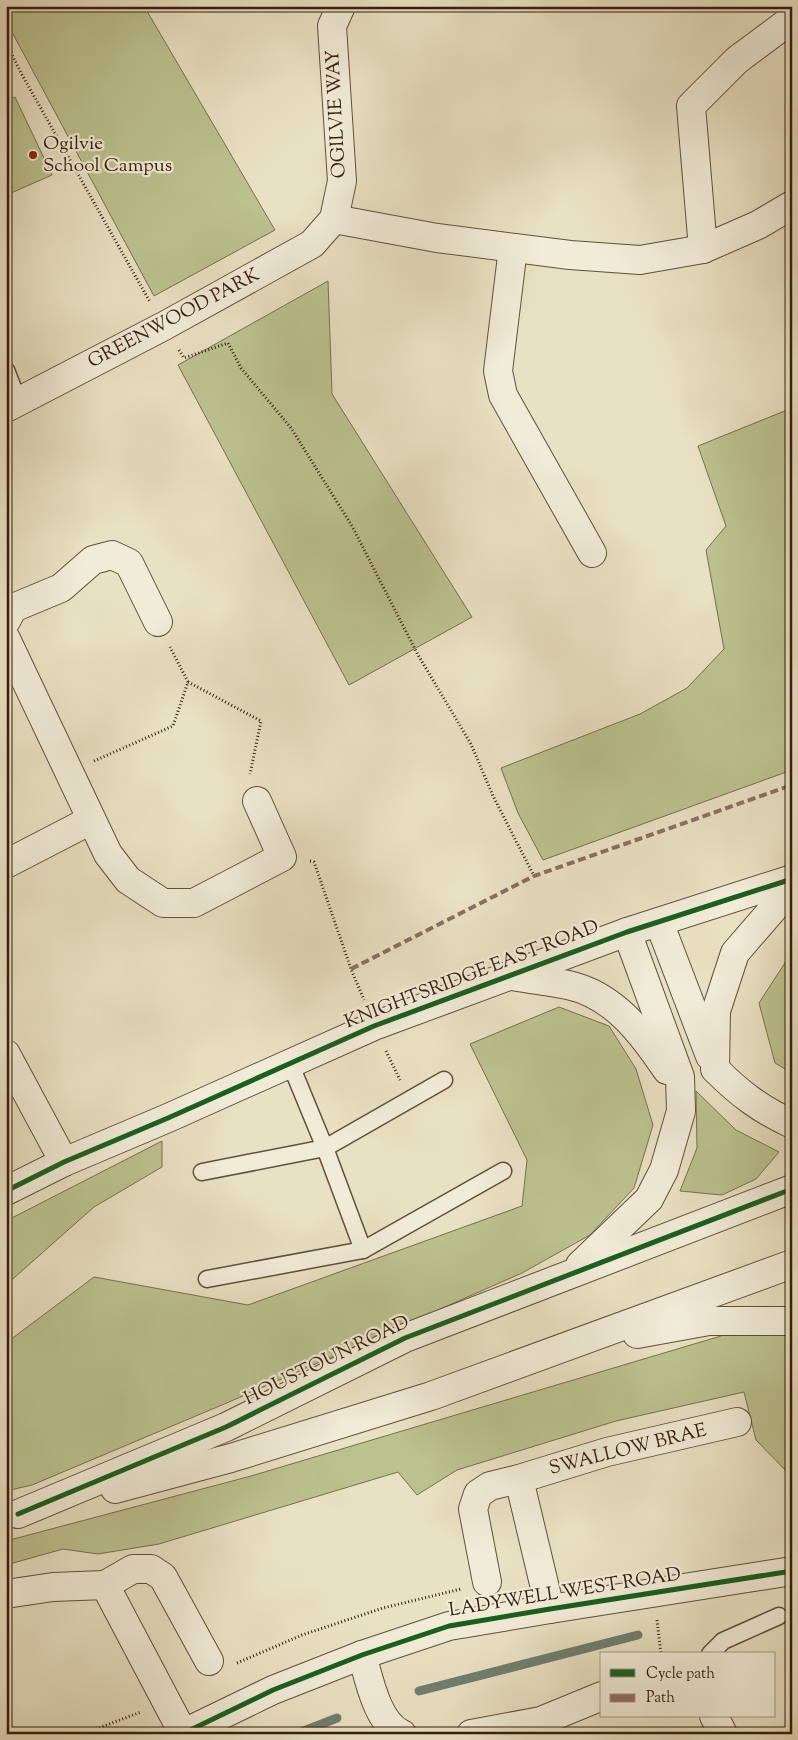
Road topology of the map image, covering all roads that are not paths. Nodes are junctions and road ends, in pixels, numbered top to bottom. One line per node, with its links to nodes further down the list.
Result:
1 (337, 8): 4 (street, OGILVIE WAY)
2 (792, 19): 6 (street)
3 (792, 205): 6 (street)
4 (334, 219): 5 (street); 8 (street, GREENWOOD PARK)
5 (513, 248): 6 (street); 9 (street)
6 (703, 249)
7 (6, 370): 8 (lane)
8 (12, 404)
9 (592, 553)
10 (6, 621): 11 (street)
11 (158, 622)
12 (6, 639): 14 (street)
13 (257, 801): 14 (street)
14 (91, 820): 15 (street)
15 (6, 864)
16 (792, 879): 18 (street, KNIGHTSRIDGE EAST ROAD)
17 (792, 887): 23 (street)
18 (660, 922): 19 (street, KNIGHTSRIDGE EAST ROAD); 23 (street)
19 (627, 932): 20 (street, KNIGHTSRIDGE EAST ROAD); 25 (street)
20 (507, 976): 22 (street, KNIGHTSRIDGE EAST ROAD); 25 (street)
21 (6, 1054): 28 (street)
22 (290, 1063): 27 (lane); 28 (street, KNIGHTSRIDGE EAST ROAD)
23 (714, 1069): 26 (street)
24 (444, 1080): 27 (lane)
25 (681, 1111): 35 (street)
26 (792, 1124)
27 (325, 1148): 30 (lane); 33 (lane)
28 (64, 1162): 32 (street, KNIGHTSRIDGE EAST ROAD)
29 (503, 1171): 33 (lane)
30 (202, 1172)
31 (792, 1189): 35 (street, HOUSTOUN ROAD)
32 (6, 1191)
33 (363, 1250): 36 (lane)
34 (792, 1264): 38 (street, HOUSTOUN ROAD)
35 (572, 1273): 41 (street, HOUSTOUN ROAD)
36 (208, 1279)
37 (792, 1321): 38 (street)
38 (560, 1348): 41 (street, HOUSTOUN ROAD)
39 (737, 1422): 40 (street, SWALLOW BRAE)
40 (519, 1479): 43 (street, SWALLOW BRAE); 46 (street)
41 (12, 1516)
42 (792, 1571): 46 (street, LADYWELL WEST ROAD)
43 (487, 1582)
44 (105, 1585): 45 (street); 50 (street); 54 (street)
45 (6, 1594)
46 (550, 1609): 49 (street, LADYWELL WEST ROAD)
47 (779, 1616): 48 (lane)
48 (712, 1652)
49 (362, 1655): 53 (street); 54 (street, LADYWELL WEST ROAD)
50 (220, 1663)
51 (600, 1697): 55 (street)
52 (715, 1718): 56 (street)
53 (388, 1730)
54 (182, 1733)
55 (471, 1734)
56 (722, 1734)

